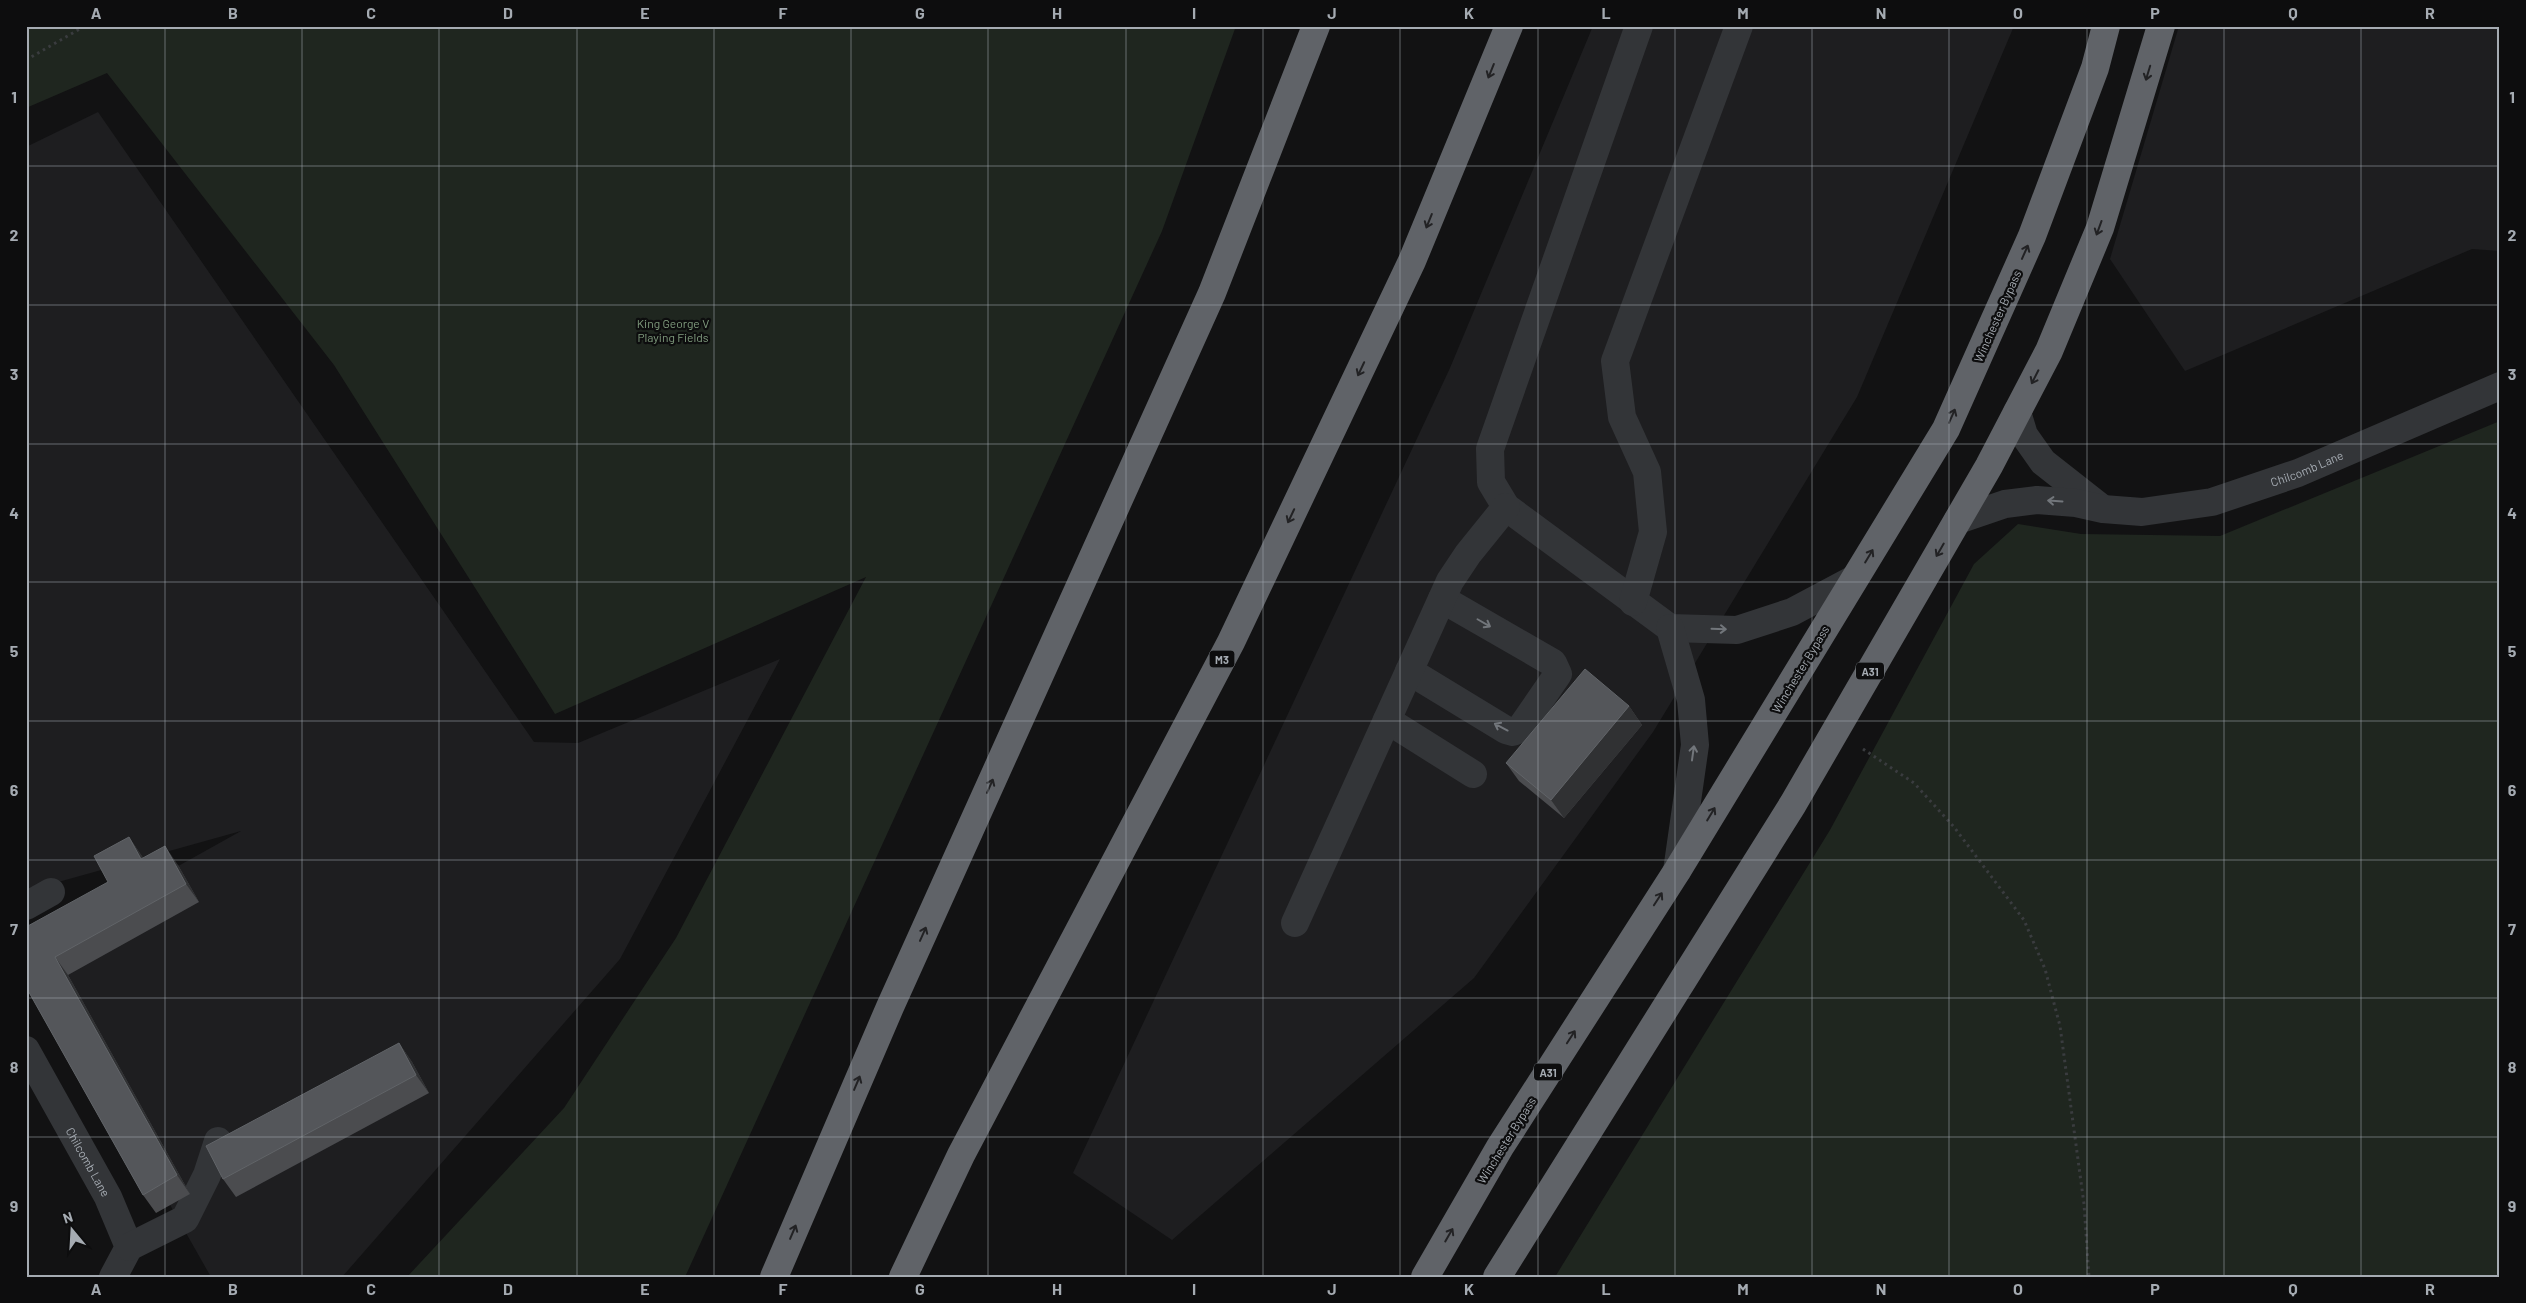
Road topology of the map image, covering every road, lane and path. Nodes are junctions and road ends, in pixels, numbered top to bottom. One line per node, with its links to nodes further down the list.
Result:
1 (85, 26): 8 (path)
2 (1316, 26): 30 (highway, one-way to 2)
3 (1509, 26): 31 (highway, M3, one-way to 31)
4 (1640, 26): 11 (street)
5 (1739, 26): 16 (street)
6 (2106, 26): 14 (highway, Winchester Bypass / A31, one-way to 6)
7 (2161, 26): 10 (highway, A31, one-way to 10)
8 (26, 60)
9 (2500, 386): 12 (street, Chilcomb Lane)
10 (2017, 412): 12 (street); 13 (highway, A31)
11 (1506, 507): 15 (street); 16 (street)
12 (2102, 509): 13 (street, Chilcomb Lane, one-way to 13)
13 (1958, 520): 20 (highway, A31, one-way to 20)
14 (1854, 579): 17 (street, one-way to 14); 22 (highway, Winchester Bypass / A31, one-way to 14)
15 (1442, 599): 18 (street); 18 (street, one-way to 18)
16 (1633, 602): 17 (street)
17 (1670, 628): 22 (street, one-way to 17)
18 (1409, 671): 19 (street)
19 (1387, 720): 21 (street); 25 (street)
20 (1833, 734): 33 (highway, A31); 34 (path)
21 (1473, 774)
22 (1676, 870): 32 (highway, Winchester Bypass / A31, one-way to 22)
23 (52, 892): 24 (street)
24 (26, 906)
25 (1295, 923)
26 (26, 1050): 28 (street, Chilcomb Lane)
27 (218, 1141): 28 (street)
28 (128, 1247): 29 (street)
29 (113, 1277)
30 (774, 1277)
31 (903, 1277)
32 (1425, 1277)
33 (1497, 1277)
34 (2089, 1277)

